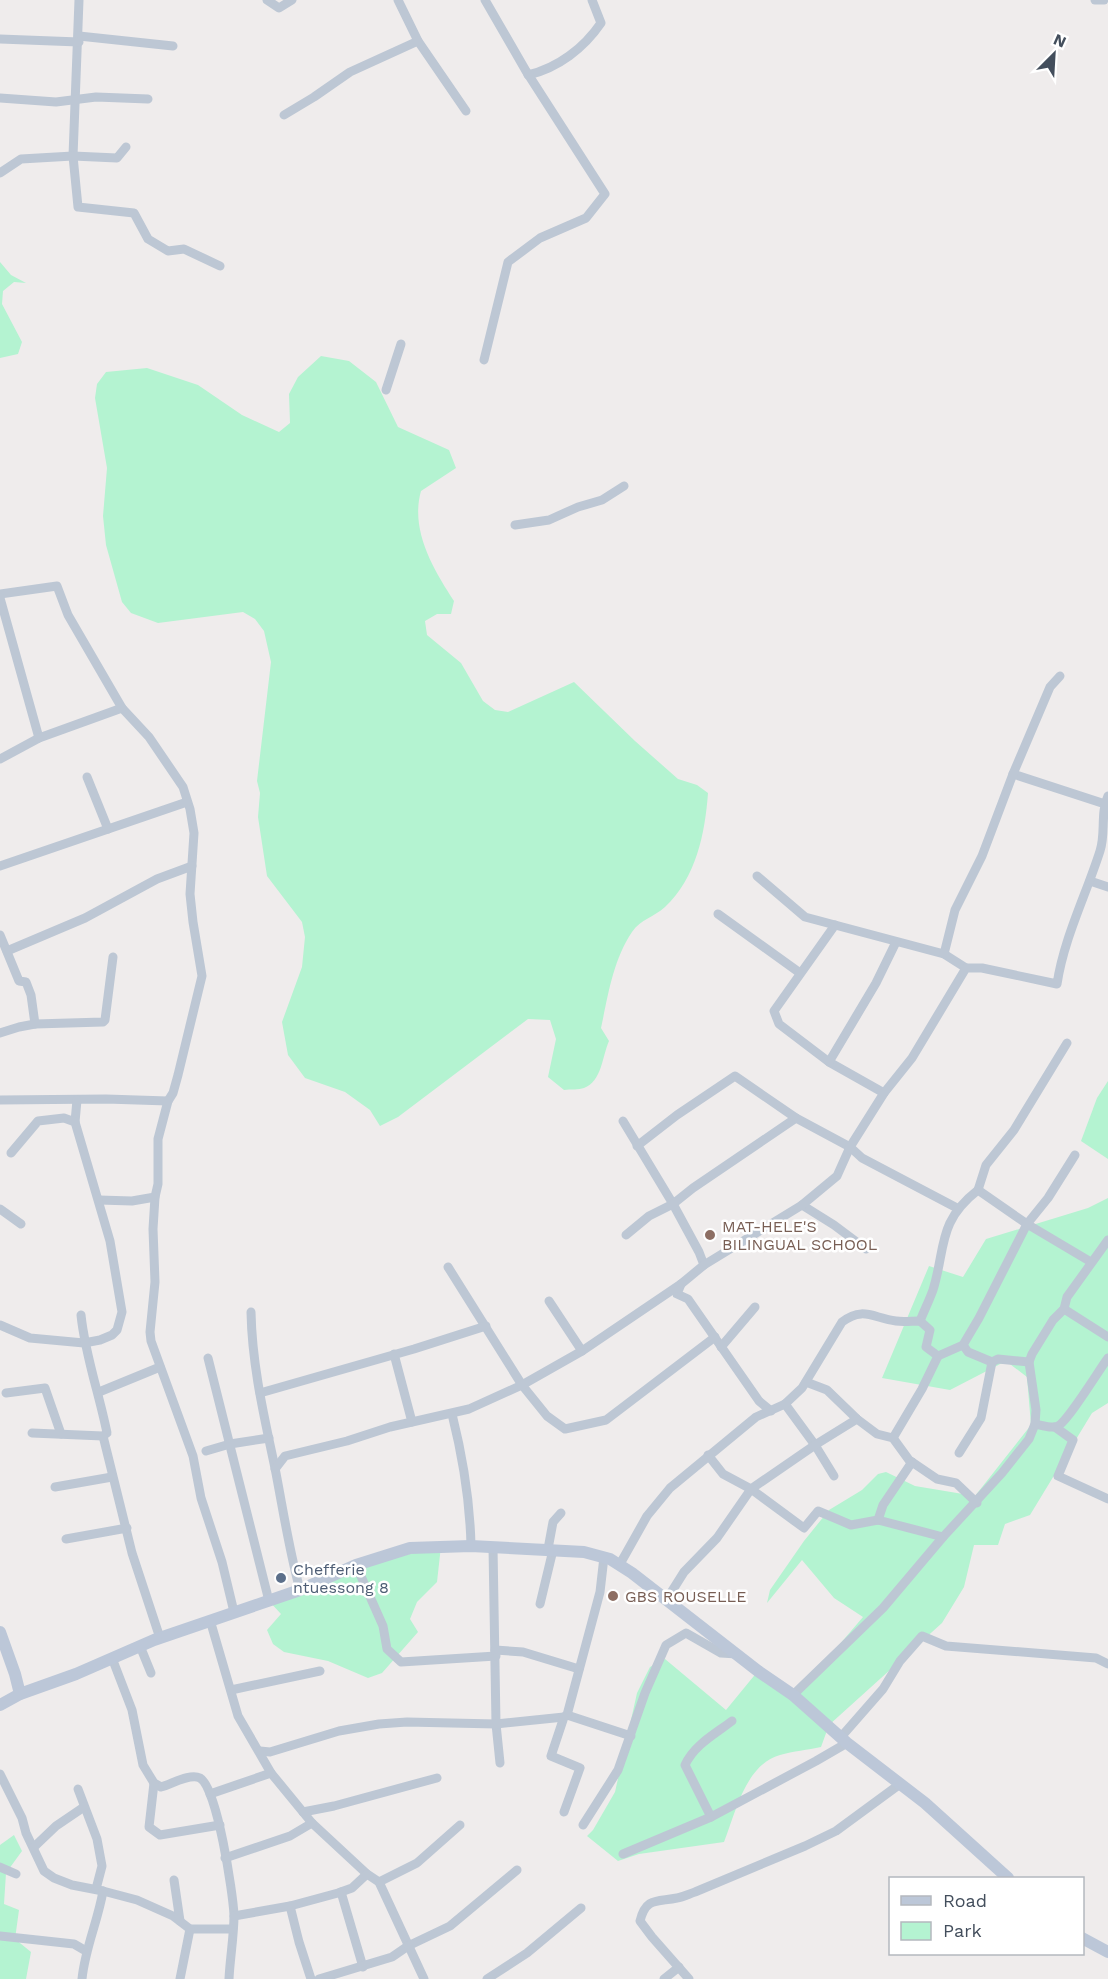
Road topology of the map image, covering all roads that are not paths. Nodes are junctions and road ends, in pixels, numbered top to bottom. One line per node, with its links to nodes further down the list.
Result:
1 (79, 0): 10 (street)
2 (267, 0): 3 (street)
3 (292, 0)
4 (398, 0): 11 (street)
5 (485, 0): 13 (street)
6 (592, 0): 13 (street)
7 (1095, 0): 8 (street)
8 (1104, 0)
9 (0, 39): 10 (street)
10 (79, 39): 12 (street); 15 (street)
11 (418, 41): 17 (street); 18 (street)
12 (173, 46)
13 (528, 75): 24 (street)
14 (0, 98): 15 (street)
15 (76, 99): 16 (street); 20 (street)
16 (147, 99)
17 (466, 111)
18 (284, 115)
19 (126, 147): 20 (street)
20 (73, 156): 21 (street); 22 (street)
21 (0, 173)
22 (220, 266)
23 (401, 344): 25 (street)
24 (484, 360)
25 (386, 390)
26 (624, 486): 27 (street)
27 (514, 525)
28 (0, 596): 30 (street); 31 (street)
29 (1060, 676): 33 (street)
30 (122, 708): 31 (street); 35 (street)
31 (39, 738): 32 (street)
32 (0, 759)
33 (1013, 774): 36 (street); 48 (street)
34 (87, 777): 37 (street)
35 (187, 801): 37 (street); 39 (street)
36 (1107, 802): 41 (street)
37 (108, 829): 38 (street)
38 (0, 866)
39 (192, 866): 47 (street); 59 (street)
40 (757, 876): 44 (street)
41 (1090, 882): 42 (street); 50 (street)
42 (1108, 887)
43 (718, 914): 51 (street)
44 (835, 925): 46 (street); 51 (street)
45 (0, 935): 47 (street)
46 (896, 942): 48 (street); 55 (street)
47 (7, 951): 52 (street)
48 (944, 954): 50 (street)
49 (113, 957): 52 (street)
50 (966, 968): 56 (street)
51 (800, 973): 55 (street)
52 (35, 1024): 53 (street)
53 (0, 1033)
54 (1067, 1043): 67 (street)
55 (829, 1062): 56 (street)
56 (884, 1093): 64 (street)
57 (0, 1100): 58 (street)
58 (76, 1100): 59 (street); 62 (street)
59 (168, 1101): 68 (street)
60 (796, 1118): 63 (street); 64 (street); 70 (street)
61 (623, 1121): 63 (street)
62 (75, 1122): 65 (street); 69 (street)
63 (637, 1146): 70 (street)
64 (850, 1147): 71 (street); 72 (street)
65 (11, 1153)
66 (1075, 1155): 75 (street)
67 (978, 1190): 72 (street); 75 (street)
68 (154, 1197): 69 (street); 103 (street)
69 (99, 1200): 93 (street)
70 (673, 1204): 76 (street); 80 (street)
71 (802, 1205): 78 (street); 80 (street)
72 (957, 1208): 88 (street)
73 (0, 1209): 74 (street)
74 (21, 1224)
75 (1028, 1224): 79 (street); 94 (street)
76 (626, 1235)
77 (1108, 1240): 79 (street)
78 (866, 1249)
79 (1091, 1262): 85 (street)
80 (704, 1265): 82 (street)
81 (448, 1267): 90 (street)
82 (681, 1284): 91 (street); 96 (street)
83 (549, 1301): 96 (street)
84 (755, 1307): 95 (street)
85 (1064, 1309): 92 (street); 102 (street)
86 (251, 1312): 107 (street)
87 (81, 1315): 93 (street)
88 (920, 1321): 98 (street); 104 (street)
89 (0, 1325): 93 (street)
90 (486, 1326): 97 (street); 105 (street)
91 (715, 1337): 95 (street); 105 (street)
92 (1108, 1337)
93 (84, 1343): 106 (street)
94 (963, 1345): 98 (street); 101 (street)
95 (722, 1347): 109 (street)
96 (582, 1351): 105 (street)
97 (394, 1354): 107 (street); 115 (street)
98 (938, 1356): 122 (street)
99 (208, 1358): 123 (street)
100 (1108, 1358): 117 (street)
101 (992, 1362): 102 (street); 126 (street)
102 (1029, 1362): 116 (street)
103 (160, 1367): 106 (street); 151 (street)
104 (806, 1382): 110 (street); 114 (street)
105 (522, 1385): 112 (street)
106 (99, 1392): 120 (street)
107 (260, 1393): 121 (street)
108 (6, 1394): 119 (street)
109 (759, 1401): 111 (street); 113 (street)
110 (785, 1404): 111 (street); 124 (street)
111 (771, 1411): 113 (street)
112 (452, 1414): 115 (street); 141 (street)
113 (756, 1417): 127 (street)
114 (857, 1419): 122 (street); 124 (street)
115 (412, 1422): 129 (street)
116 (1035, 1424): 117 (street); 135 (street)
117 (1055, 1427): 134 (street)
118 (32, 1433): 119 (street)
119 (61, 1434): 120 (street)
120 (103, 1436): 131 (street)
121 (269, 1438): 123 (street); 129 (street)
122 (893, 1438): 128 (street)
123 (230, 1444): 125 (street); 149 (street)
124 (815, 1445): 130 (street); 133 (street)
125 (206, 1451)
126 (960, 1453)
127 (708, 1455): 133 (street); 145 (street)
128 (912, 1462): 135 (street); 137 (street)
129 (275, 1469): 147 (street)
130 (834, 1476)
131 (112, 1477): 132 (street); 138 (street)
132 (55, 1487)
133 (751, 1489): 137 (street); 148 (street)
134 (1108, 1499)
135 (977, 1503): 139 (street)
136 (561, 1513): 143 (street)
137 (878, 1520): 139 (street)
138 (127, 1528): 140 (street); 154 (street)
139 (943, 1537): 165 (street)
140 (66, 1539)
141 (471, 1546): 142 (street); 146 (street)
142 (493, 1546): 143 (street); 156 (street)
143 (551, 1549): 144 (street); 150 (street)
144 (604, 1557): 145 (street); 160 (street)
145 (620, 1564): 148 (street)
146 (356, 1565): 147 (street); 156 (street)
147 (300, 1590): 149 (street)
148 (667, 1599): 157 (street)
149 (269, 1601): 151 (street)
150 (540, 1604)
151 (234, 1612): 152 (street)
152 (210, 1620): 154 (street); 163 (street)
153 (0, 1632): 164 (street)
154 (160, 1638): 155 (street)
155 (140, 1646): 158 (street); 162 (street)
156 (495, 1653): 160 (street); 169 (street)
157 (738, 1654): 165 (street); 170 (street)
158 (112, 1658): 164 (street); 177 (street)
159 (1108, 1664): 171 (street)
160 (579, 1669): 167 (street)
161 (320, 1671): 163 (street)
162 (151, 1673)
163 (231, 1690): 172 (street)
164 (20, 1694): 166 (street)
165 (793, 1695): 171 (street)
166 (0, 1705)
167 (566, 1716): 169 (street); 170 (street); 183 (street)
168 (732, 1721): 184 (street)
169 (496, 1724): 172 (street); 173 (street)
170 (631, 1736): 188 (street)
171 (844, 1740): 178 (street); 184 (street)
172 (260, 1751): 174 (street)
173 (500, 1763)
174 (271, 1773): 180 (street); 182 (street)
175 (437, 1778): 182 (street)
176 (1, 1780): 189 (street)
177 (154, 1783): 180 (street); 186 (street)
178 (900, 1784): 196 (street); 213 (street)
179 (78, 1789): 181 (street)
180 (210, 1794): 186 (street)
181 (84, 1807): 189 (street); 199 (street)
182 (303, 1812): 185 (street)
183 (564, 1812)
184 (711, 1817): 190 (street)
185 (312, 1823): 191 (street); 195 (street)
186 (220, 1825): 191 (street)
187 (460, 1825): 198 (street)
188 (583, 1825)
189 (34, 1847): 199 (street)
190 (623, 1854)
191 (225, 1857): 203 (street)
192 (0, 1867): 194 (street)
193 (517, 1870): 209 (street)
194 (16, 1874)
195 (367, 1874): 198 (street); 200 (street)
196 (1007, 1877)
197 (174, 1880): 204 (street)
198 (379, 1882): 209 (street)
199 (99, 1890): 204 (street); 210 (street)
200 (341, 1892): 201 (street); 212 (street)
201 (290, 1906): 203 (street); 217 (street)
202 (581, 1908): 220 (street)
203 (234, 1916): 206 (street)
204 (180, 1921): 205 (street)
205 (190, 1929): 206 (street); 215 (street)
206 (232, 1929): 216 (street)
207 (0, 1936): 210 (street)
208 (1084, 1939): 211 (street)
209 (408, 1946): 212 (street); 219 (street)
210 (86, 1951): 214 (street)
211 (1108, 1952)
212 (363, 1967): 218 (street)
213 (679, 1967): 221 (street); 222 (street)
214 (82, 1979)
215 (180, 1979)
216 (230, 1979)
217 (311, 1979)
218 (319, 1979)
219 (424, 1979)
220 (487, 1979)
221 (664, 1979)
222 (689, 1979)

